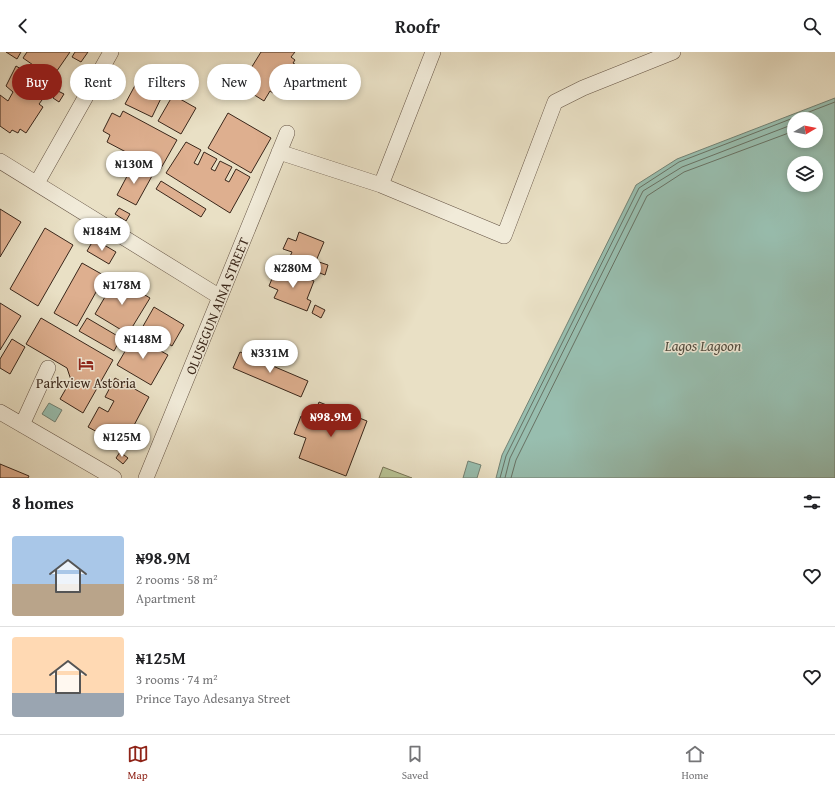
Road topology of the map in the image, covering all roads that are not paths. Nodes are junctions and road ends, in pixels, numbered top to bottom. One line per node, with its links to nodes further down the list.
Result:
1 (111, 52): 7 (street)
2 (433, 52): 8 (street)
3 (673, 52): 8 (street)
4 (287, 133): 5 (street, OLUSEGUN AINA STREET)
5 (280, 152): 8 (street); 9 (street, OLUSEGUN AINA STREET)
6 (0, 161): 7 (street)
7 (37, 183): 9 (street)
8 (381, 185)
9 (220, 297): 14 (street, OLUSEGUN AINA STREET)
10 (48, 368): 12 (street)
11 (0, 412): 12 (street)
12 (22, 425): 13 (street)
13 (114, 478)
14 (146, 478)

